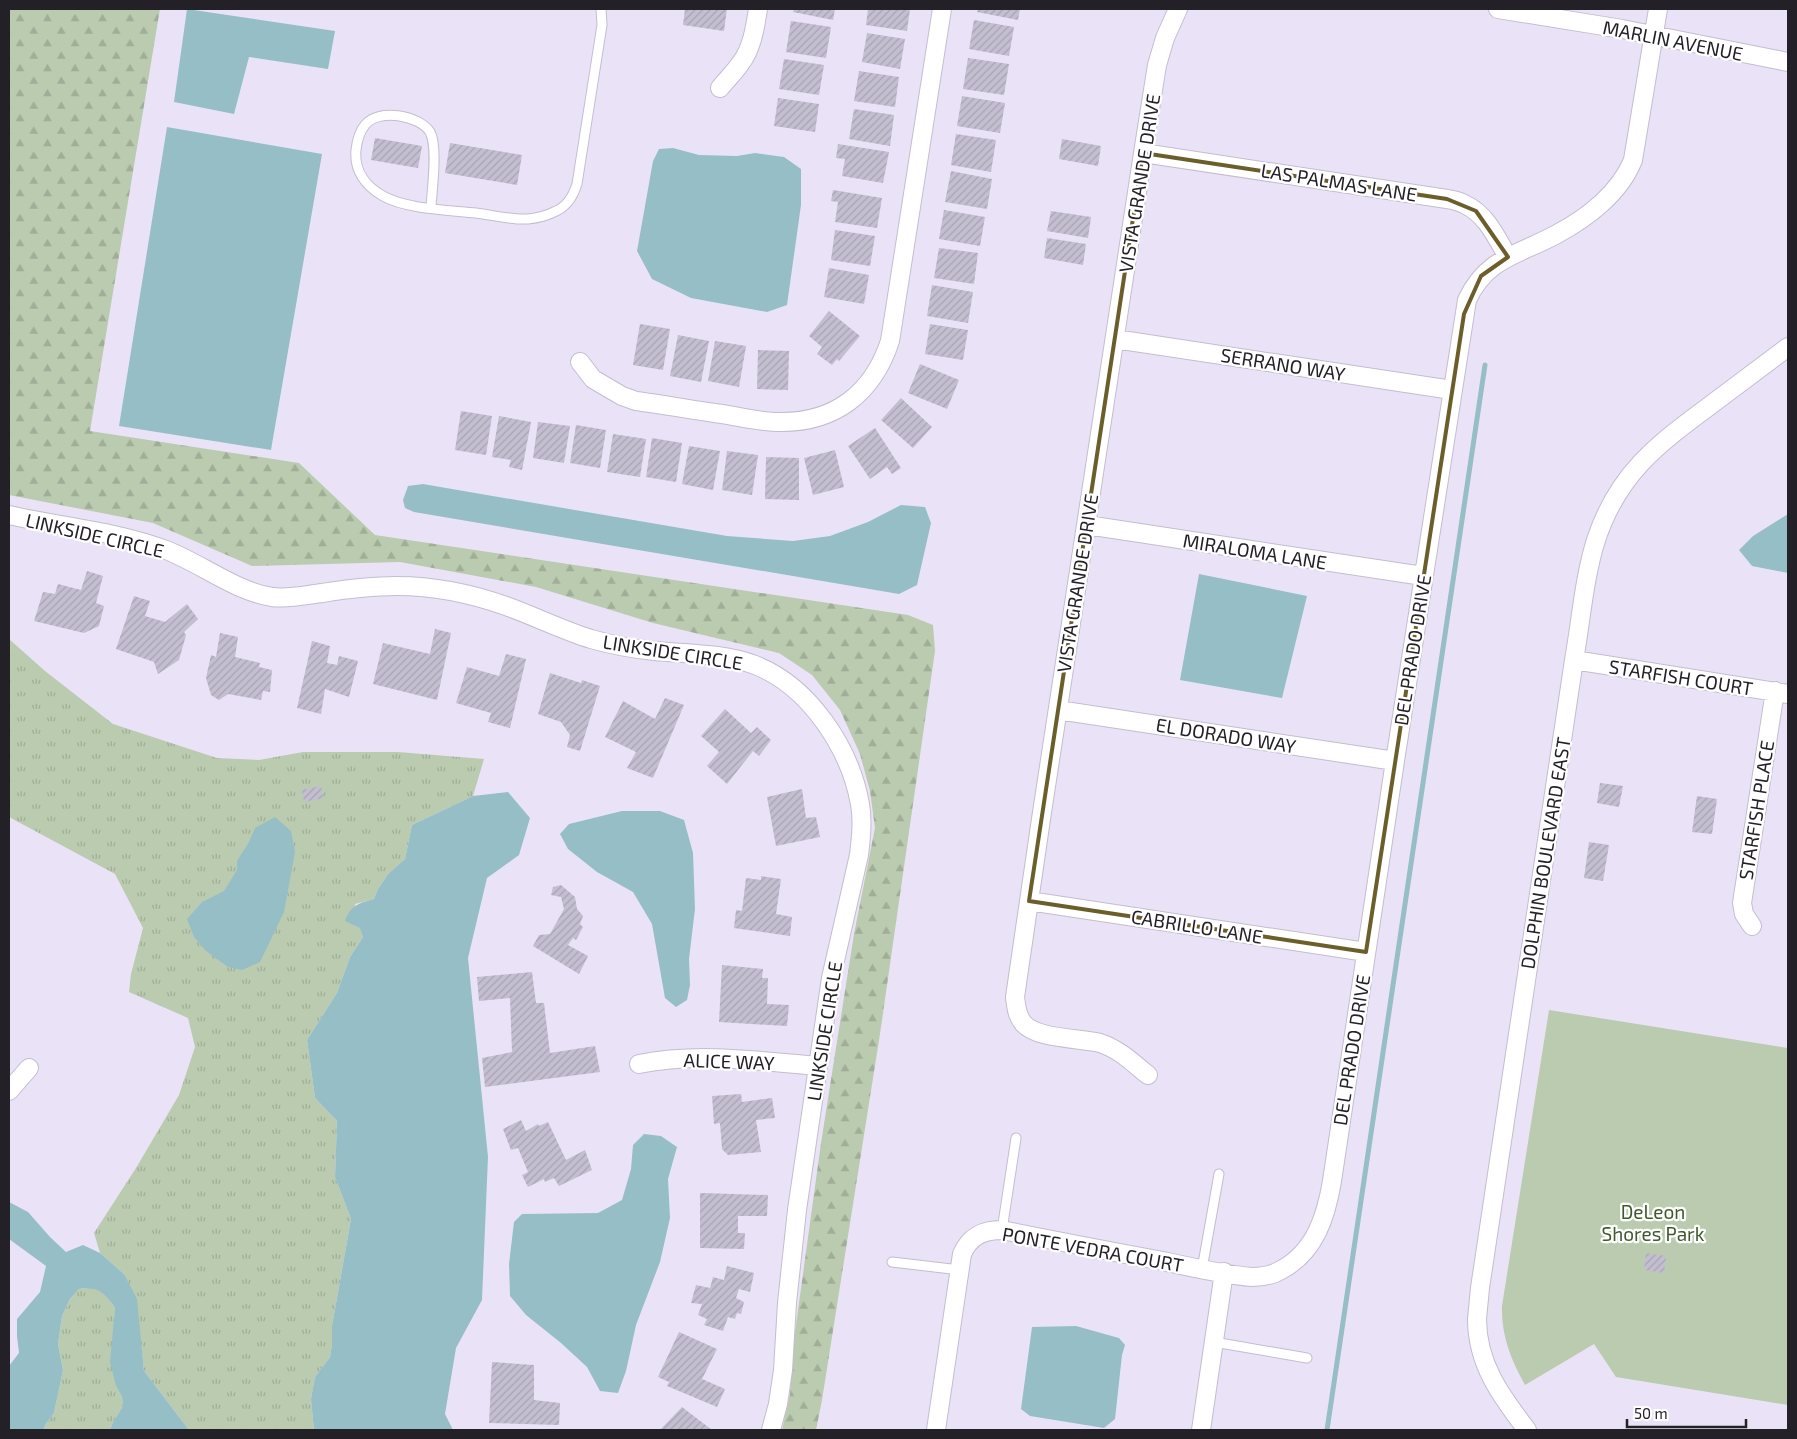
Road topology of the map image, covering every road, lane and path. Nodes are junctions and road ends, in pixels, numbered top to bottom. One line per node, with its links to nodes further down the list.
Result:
1 (601, 9): 11 (lane)
2 (758, 9): 9 (street)
3 (942, 9): 15 (street)
4 (1178, 9): 10 (street, VISTA GRANDE DRIVE)
5 (1498, 9): 7 (street, MARLIN AVENUE)
6 (1658, 9): 7 (street, DEL PRADO DRIVE)
7 (1654, 36): 8 (street, MARLIN AVENUE); 12 (street, DEL PRADO DRIVE)
8 (1788, 62)
9 (720, 88)
10 (1143, 153): 12 (street, LAS PALMAS LANE); 13 (street, VISTA GRANDE DRIVE)
11 (431, 207): 11 (lane)
12 (1508, 257): 16 (street, DEL PRADO DRIVE)
13 (1115, 339): 16 (street, SERRANO WAY); 18 (street, VISTA GRANDE DRIVE)
14 (1788, 347): 20 (street, DOLPHIN BOULEVARD EAST)
15 (580, 362)
16 (1452, 390): 19 (street, DEL PRADO DRIVE)
17 (9, 515): 28 (street, LINKSIDE CIRCLE)
18 (1087, 525): 19 (street, MIRALOMA LANE); 22 (street, VISTA GRANDE DRIVE)
19 (1423, 576): 23 (street, DEL PRADO DRIVE)
20 (1574, 660): 21 (street, STARFISH COURT); 44 (street, DOLPHIN BOULEVARD EAST)
21 (1782, 692): 25 (street, STARFISH PLACE)
22 (1058, 710): 23 (street, EL DORADO WAY); 24 (street, VISTA GRANDE DRIVE)
23 (1395, 761): 26 (street, DEL PRADO DRIVE)
24 (1029, 901): 26 (street, CABRILLO LANE); 30 (street, VISTA GRANDE DRIVE)
25 (1752, 926)
26 (1366, 952): 38 (street, DEL PRADO DRIVE)
27 (639, 1064): 28 (street, ALICE WAY)
28 (818, 1066): 41 (street, LINKSIDE CIRCLE)
29 (29, 1068): 31 (street)
30 (1148, 1075)
31 (9, 1091)
32 (1016, 1138): 34 (lane)
33 (1219, 1174): 36 (lane)
34 (1002, 1230): 36 (street, PONTE VEDRA COURT); 37 (street, PONTE VEDRA COURT)
35 (892, 1262): 37 (lane)
36 (1202, 1269): 38 (street, PONTE VEDRA COURT)
37 (960, 1270): 42 (street, PONTE VEDRA COURT)
38 (1224, 1272): 39 (street)
39 (1214, 1342): 40 (lane); 43 (street)
40 (1307, 1358)
41 (771, 1430)
42 (936, 1430)
43 (1201, 1430)
44 (1527, 1430)

